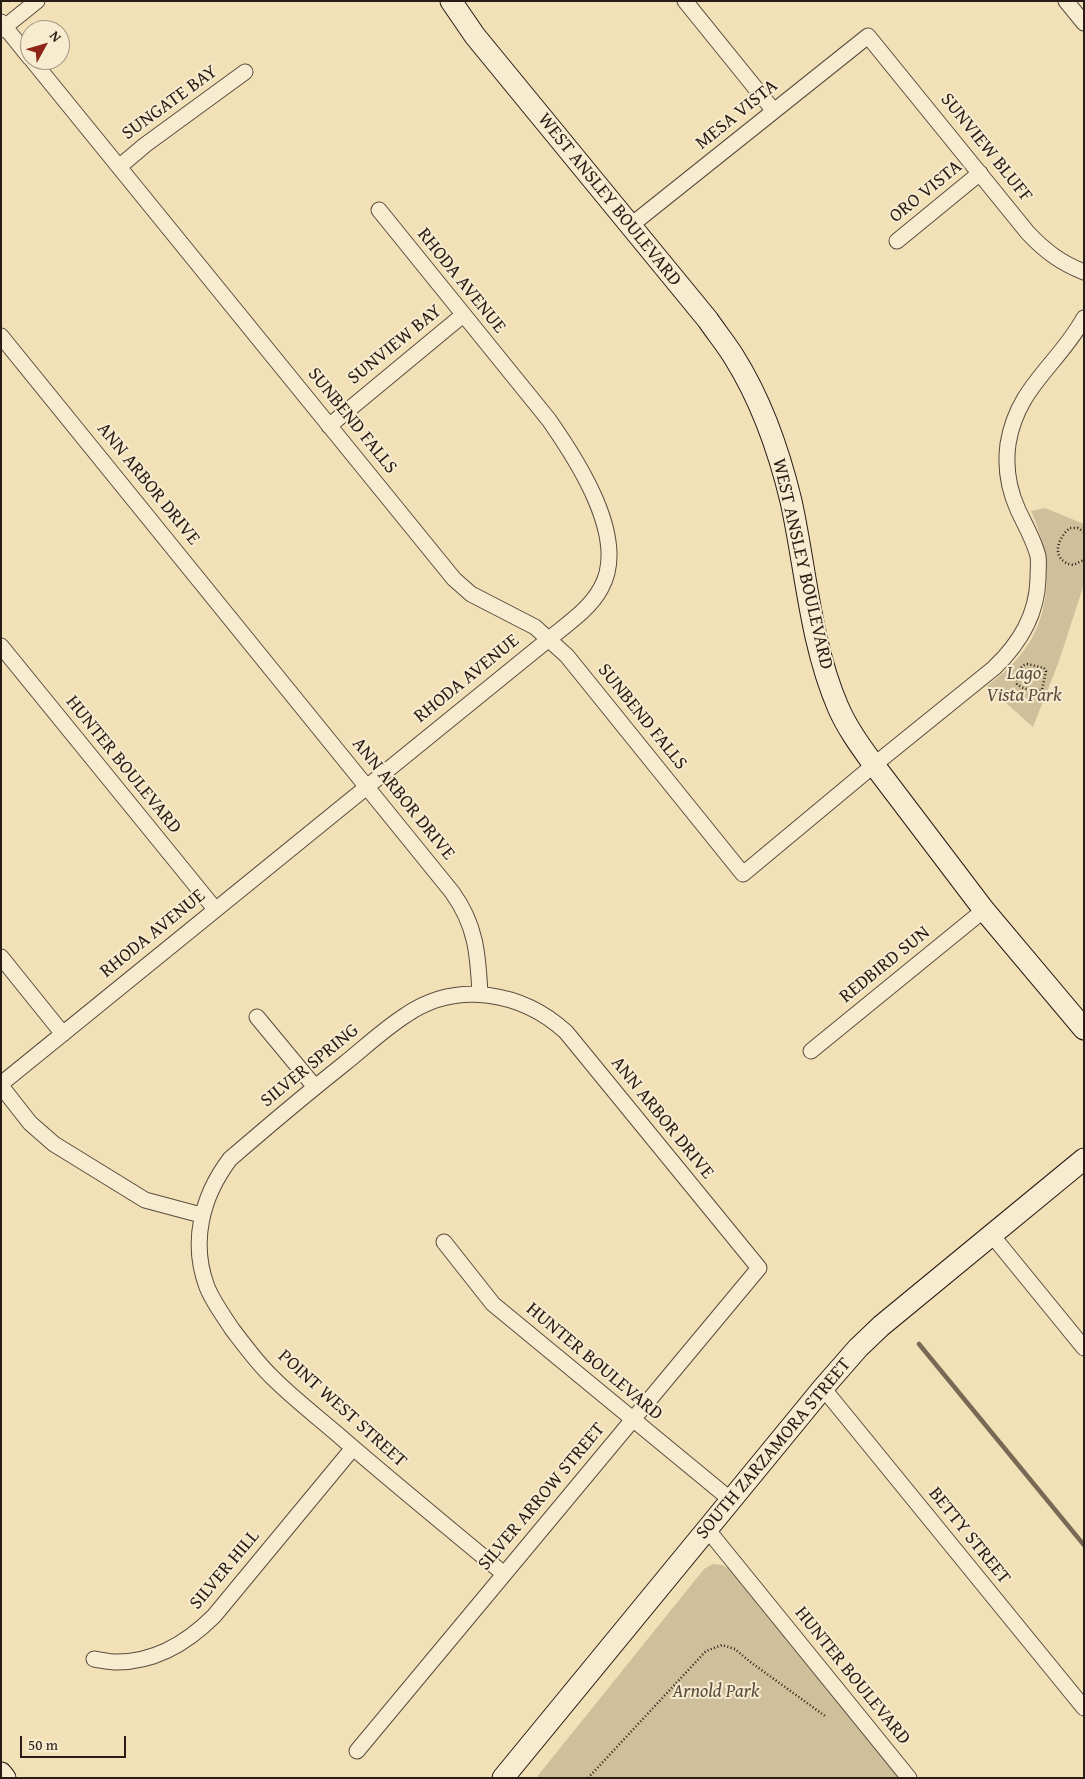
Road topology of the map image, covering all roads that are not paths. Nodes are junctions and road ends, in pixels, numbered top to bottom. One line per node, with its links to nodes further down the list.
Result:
1 (37, 1): 6 (street)
2 (451, 1): 15 (street, WEST ANSLEY BOULEVARD)
3 (685, 1): 11 (street)
4 (1066, 1): 5 (street)
5 (1084, 23)
6 (3, 27): 8 (street, SUNBEND FALLS)
7 (868, 36): 11 (street, MESA VISTA); 13 (street, SUNVIEW BLUFF)
8 (20, 46)
9 (40, 70): 12 (street, SUNBEND FALLS)
10 (246, 72): 12 (street, SUNGATE BAY)
11 (774, 111): 15 (street, MESA VISTA)
12 (119, 167): 21 (street, SUNBEND FALLS)
13 (980, 173): 16 (street, ORO VISTA); 17 (street, SUNVIEW BLUFF)
14 (379, 210): 18 (street, RHODA AVENUE)
15 (630, 226): 24 (street, WEST ANSLEY BOULEVARD)
16 (897, 241)
17 (1084, 272)
18 (464, 315): 21 (street, SUNVIEW BAY); 22 (street, RHODA AVENUE)
19 (1084, 318): 24 (street, SUNBEND FALLS)
20 (1, 336): 25 (street, ANN ARBOR DRIVE)
21 (329, 426): 22 (street, SUNBEND FALLS)
22 (549, 639): 24 (street, SUNBEND FALLS); 25 (street, RHODA AVENUE)
23 (1, 646): 26 (street, HUNTER BOULEVARD)
24 (874, 765): 27 (street, WEST ANSLEY BOULEVARD)
25 (368, 786): 26 (street, RHODA AVENUE); 29 (street, ANN ARBOR DRIVE)
26 (214, 909): 32 (street, RHODA AVENUE)
27 (984, 910): 31 (street, WEST ANSLEY BOULEVARD); 33 (street, REDBIRD SUN)
28 (1, 958): 32 (street)
29 (480, 994): 35 (street, SILVER SPRING); 40 (street, ANN ARBOR DRIVE)
30 (257, 1018): 35 (street)
31 (1084, 1030)
32 (63, 1034): 34 (street, RHODA AVENUE)
33 (811, 1052)
34 (1, 1085): 37 (street)
35 (315, 1087): 37 (street, SILVER SPRING)
36 (1084, 1159): 38 (street, SOUTH ZARZAMORA STREET)
37 (201, 1215): 44 (street, POINT WEST STREET)
38 (991, 1234): 41 (street); 42 (street, SOUTH ZARZAMORA STREET)
39 (444, 1242): 43 (street, HUNTER BOULEVARD)
40 (759, 1268): 43 (street, SILVER ARROW STREET)
41 (1084, 1348)
42 (823, 1388): 45 (street, SOUTH ZARZAMORA STREET); 49 (street, BETTY STREET)
43 (633, 1419): 45 (street, HUNTER BOULEVARD); 47 (street, SILVER ARROW STREET)
44 (353, 1448): 47 (street, POINT WEST STREET); 48 (street, SILVER HILL)
45 (731, 1500): 46 (street, SOUTH ZARZAMORA STREET)
46 (707, 1529): 53 (street, SOUTH ZARZAMORA STREET); 54 (street, HUNTER BOULEVARD)
47 (504, 1574): 50 (street, SILVER ARROW STREET)
48 (94, 1658)
49 (1084, 1708)
50 (357, 1751)
51 (1, 1773): 52 (street)
52 (5, 1778)
53 (503, 1778)
54 (909, 1778)

